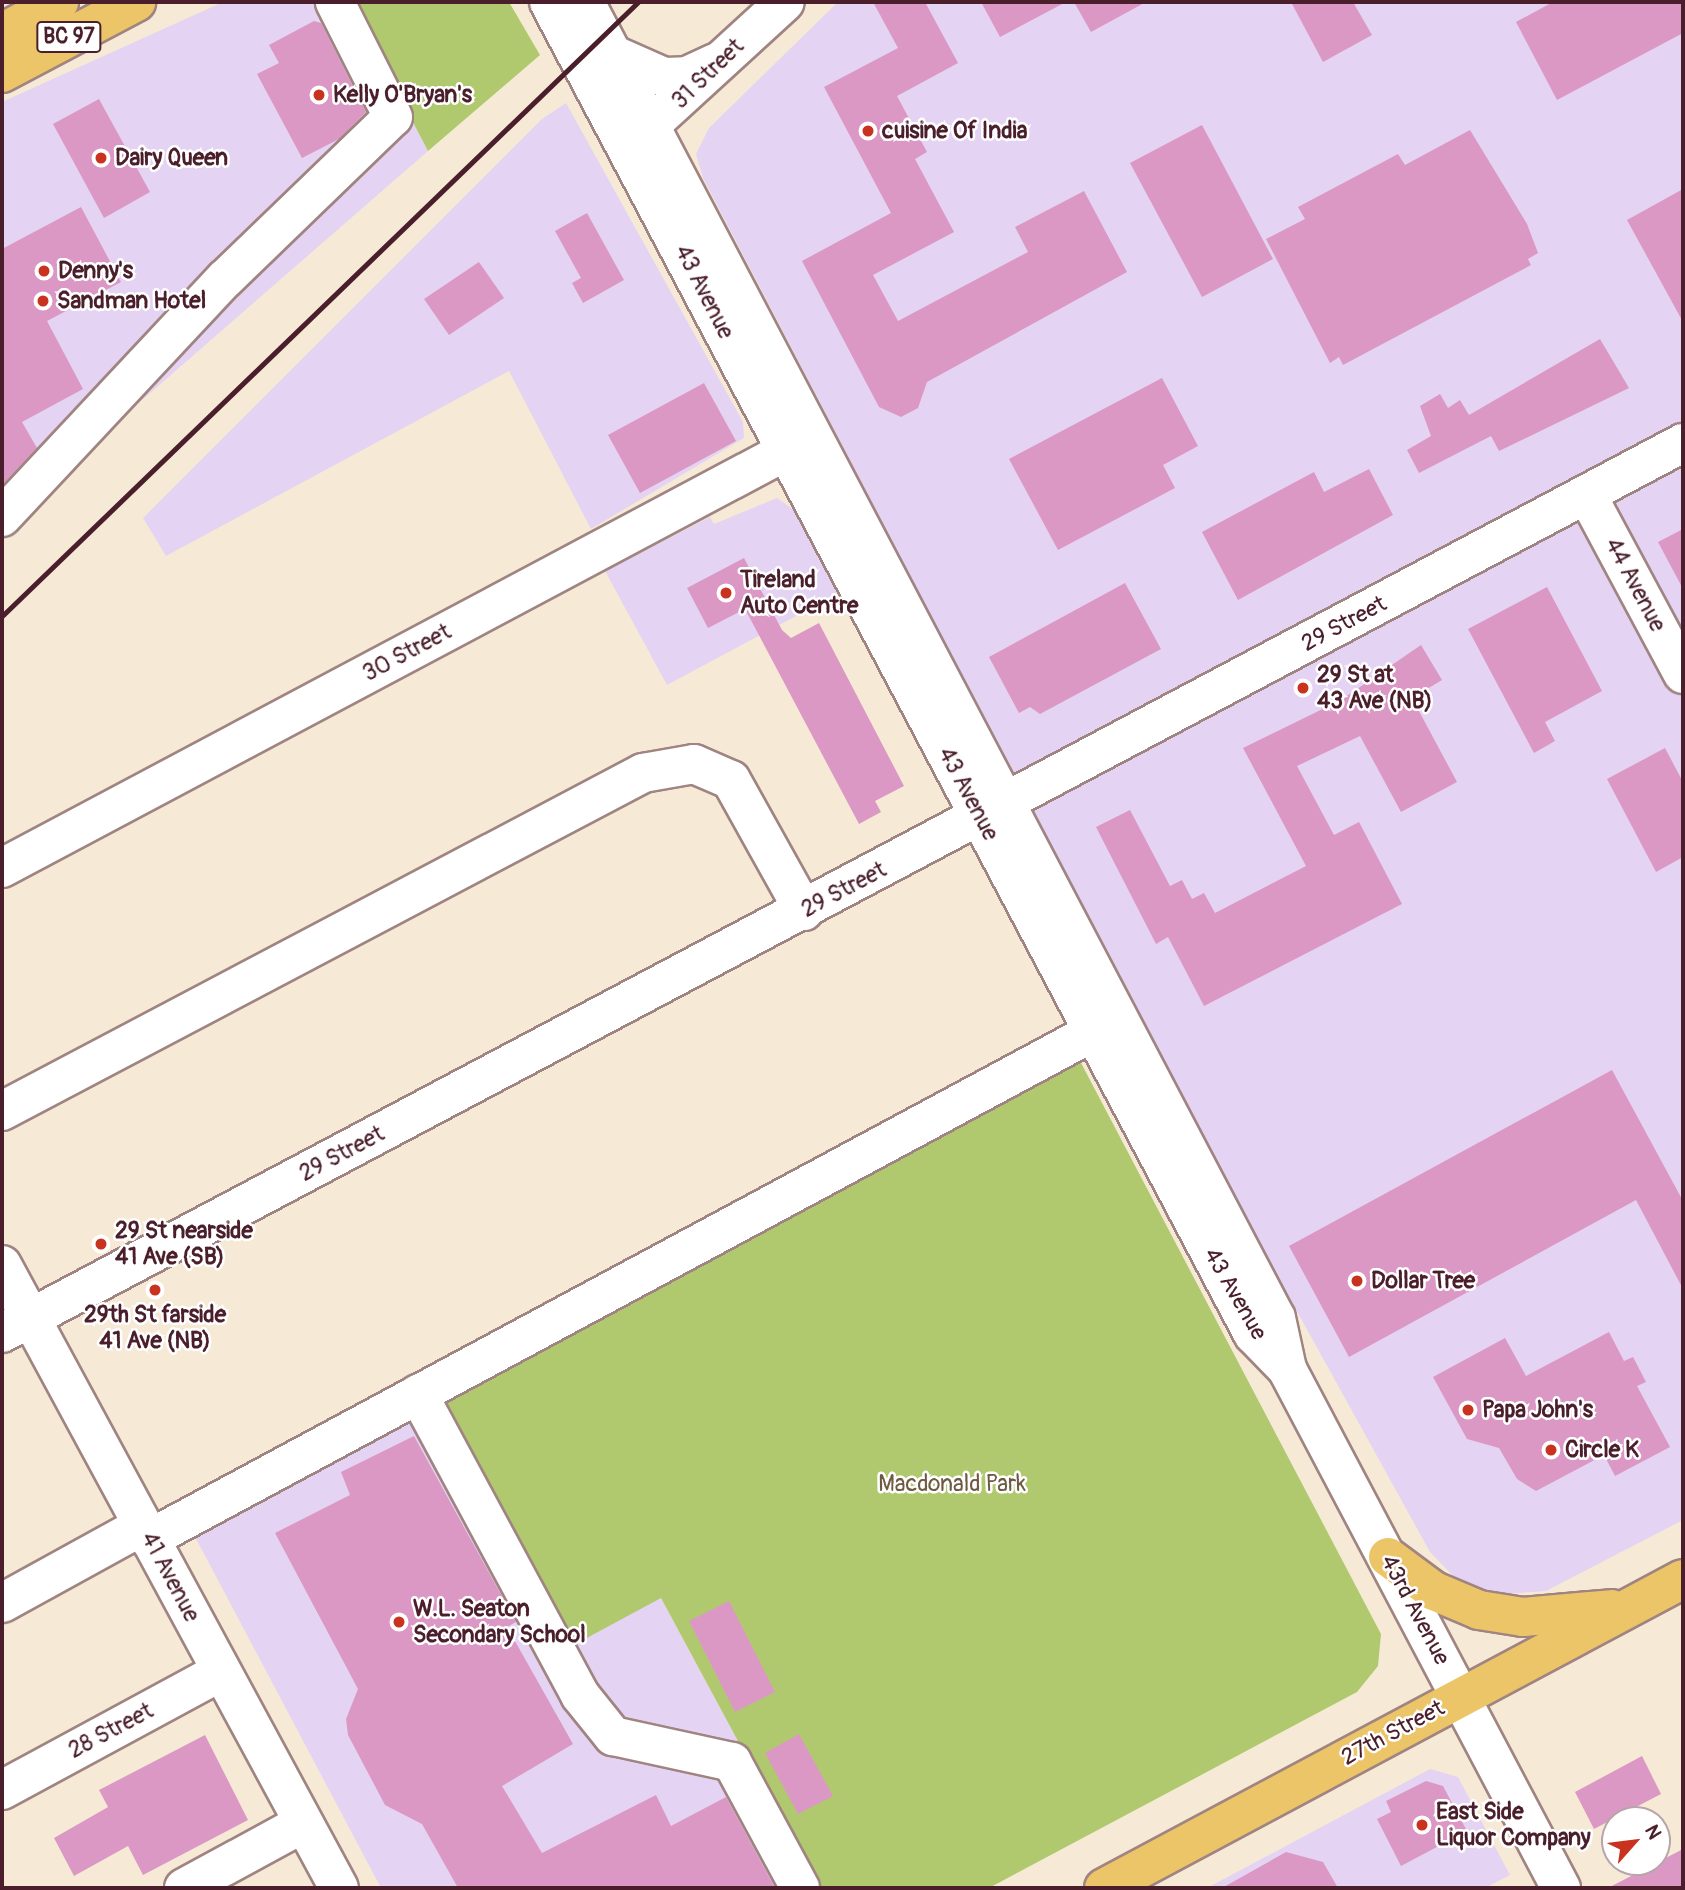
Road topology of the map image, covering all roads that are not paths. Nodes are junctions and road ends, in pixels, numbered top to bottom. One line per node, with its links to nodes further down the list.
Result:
1 (59, 2): 7 (main road, BC 97)
2 (136, 2): 10 (main road, BC 97)
3 (335, 2): 15 (street)
4 (549, 2): 11 (street, 43 Avenue)
5 (585, 2): 8 (street, 43 Avenue)
6 (785, 2): 9 (street, 31 Street)
7 (2, 33)
8 (614, 55): 9 (street); 11 (street, 43 Avenue)
9 (723, 59): 11 (street, 31 Street)
10 (2, 72)
11 (640, 136): 13 (street, 43 Avenue)
12 (1683, 443): 14 (street, 29 Street)
13 (799, 445): 17 (street, 43 Avenue); 18 (street, 30 Street)
14 (1587, 495): 16 (street, 44 Avenue); 17 (street, 29 Street)
15 (2, 517)
16 (1683, 674)
17 (995, 810): 19 (street, 29 Street); 20 (street, 43 Avenue); 24 (street, 43 Avenue)
18 (2, 868)
19 (804, 911): 21 (street); 23 (street, 29 Street)
20 (1095, 1031): 24 (street, 43 Avenue); 25 (street)
21 (2, 1111)
22 (2, 1265): 23 (street, 41 Avenue)
23 (16, 1325): 26 (street, 41 Avenue)
24 (1287, 1369): 27 (street, 43rd Avenue)
25 (418, 1394): 26 (street); 37 (street)
26 (145, 1532): 29 (street); 31 (street, 41 Avenue)
27 (1388, 1557): 30 (main road); 32 (street, 43rd Avenue)
28 (1683, 1579): 30 (main road, 27th Street)
29 (2, 1602)
30 (1628, 1608): 32 (main road, 27th Street)
31 (220, 1672): 33 (street, 28 Street); 34 (street, 41 Avenue)
32 (1461, 1697): 38 (main road, 27th Street); 39 (street, 43rd Avenue)
33 (2, 1790)
34 (302, 1824): 35 (street); 36 (street, 41 Avenue)
35 (184, 1888)
36 (339, 1888)
37 (800, 1888)
38 (1104, 1888)
39 (1561, 1888)

